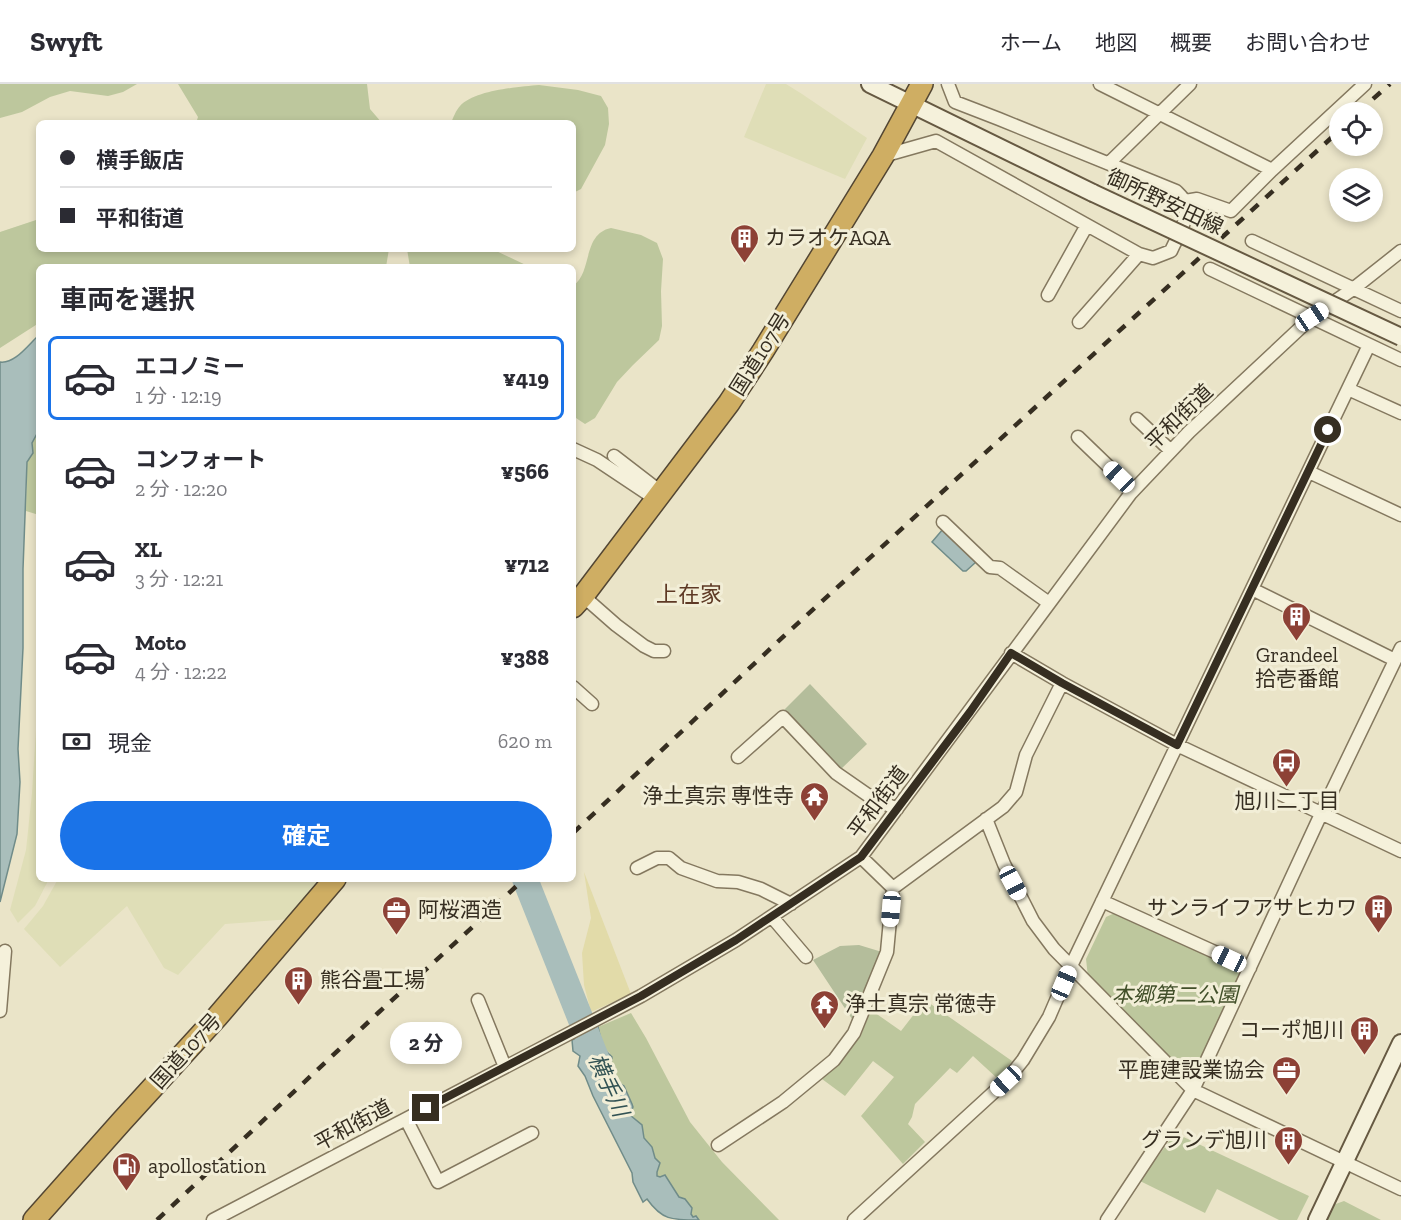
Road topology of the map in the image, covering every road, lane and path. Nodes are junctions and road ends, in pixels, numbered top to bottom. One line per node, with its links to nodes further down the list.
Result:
1 (870, 84): 7 (main road, 御所野安田線)
2 (922, 84): 7 (highway, 国道107号)
3 (948, 84): 10 (street)
4 (1100, 84): 8 (street)
5 (1190, 84): 8 (street)
6 (1365, 84): 11 (street)
7 (911, 105): 9 (highway, 国道107号); 23 (main road, 御所野安田線, bridge)
8 (1158, 113): 10 (street); 11 (street)
9 (883, 156): 13 (street); 35 (highway, 国道107号)
10 (1109, 163): 12 (street)
11 (1272, 170): 12 (street)
12 (1185, 201): 16 (street)
13 (1088, 225): 16 (street); 19 (street)
14 (1252, 241): 18 (street)
15 (1401, 251): 18 (street, 平和街道)
16 (1138, 254): 22 (street)
17 (1210, 269): 21 (street)
18 (1353, 288): 20 (street); 21 (street, 平和街道)
19 (1048, 295)
20 (1401, 311)
21 (1312, 317): 24 (street); 31 (street, 平和街道)
22 (1079, 322)
23 (1401, 338)
24 (1369, 345): 25 (street); 26 (street)
25 (1401, 360)
26 (1348, 389): 27 (street); 33 (street)
27 (1401, 413)
28 (1137, 419): 31 (street)
29 (1078, 437): 34 (street)
30 (576, 450): 35 (street)
31 (1171, 451): 34 (street, 平和街道)
32 (614, 456): 35 (street)
33 (1309, 472): 36 (street); 38 (street)
34 (1133, 490): 40 (street, 平和街道)
35 (659, 497): 39 (highway, 国道107号)
36 (1401, 515)
37 (943, 522): 40 (street)
38 (1252, 589): 43 (street); 47 (street)
39 (578, 602): 41 (street)
40 (1049, 603): 42 (street, 平和街道)
41 (664, 651)
42 (1011, 653): 44 (street); 49 (street, 平和街道)
43 (1398, 654): 50 (street)
44 (1062, 683): 47 (street); 51 (street)
45 (576, 690): 46 (street)
46 (592, 704)
47 (1177, 745): 50 (street); 57 (street)
48 (738, 757): 49 (street)
49 (897, 809): 53 (street, 平和街道)
50 (1321, 814): 52 (street); 63 (street)
51 (986, 819): 56 (street); 62 (street)
52 (1401, 851)
53 (861, 857): 56 (street); 58 (street, 平和街道)
54 (637, 868): 58 (street)
55 (332, 882): 76 (highway, 国道107号)
56 (893, 888): 71 (street)
57 (1102, 901): 62 (street); 63 (street)
58 (791, 904): 59 (street, 平和街道)
59 (772, 916): 61 (street); 67 (street, 平和街道)
60 (5, 951): 65 (street)
61 (806, 957)
62 (1071, 966): 68 (street); 75 (street)
63 (1250, 968): 68 (street)
64 (478, 1000): 67 (street)
65 (0, 1011)
66 (1401, 1043): 72 (main road)
67 (505, 1066): 69 (street, 平和街道)
68 (1193, 1090): 72 (street); 77 (street)
69 (406, 1119): 70 (street); 74 (street, 平和街道)
70 (532, 1133)
71 (718, 1145)
72 (1345, 1162): 73 (street); 78 (main road)
73 (1401, 1189)
74 (220, 1218)
75 (860, 1218)
76 (34, 1220)
77 (1107, 1220)
78 (1317, 1220)

